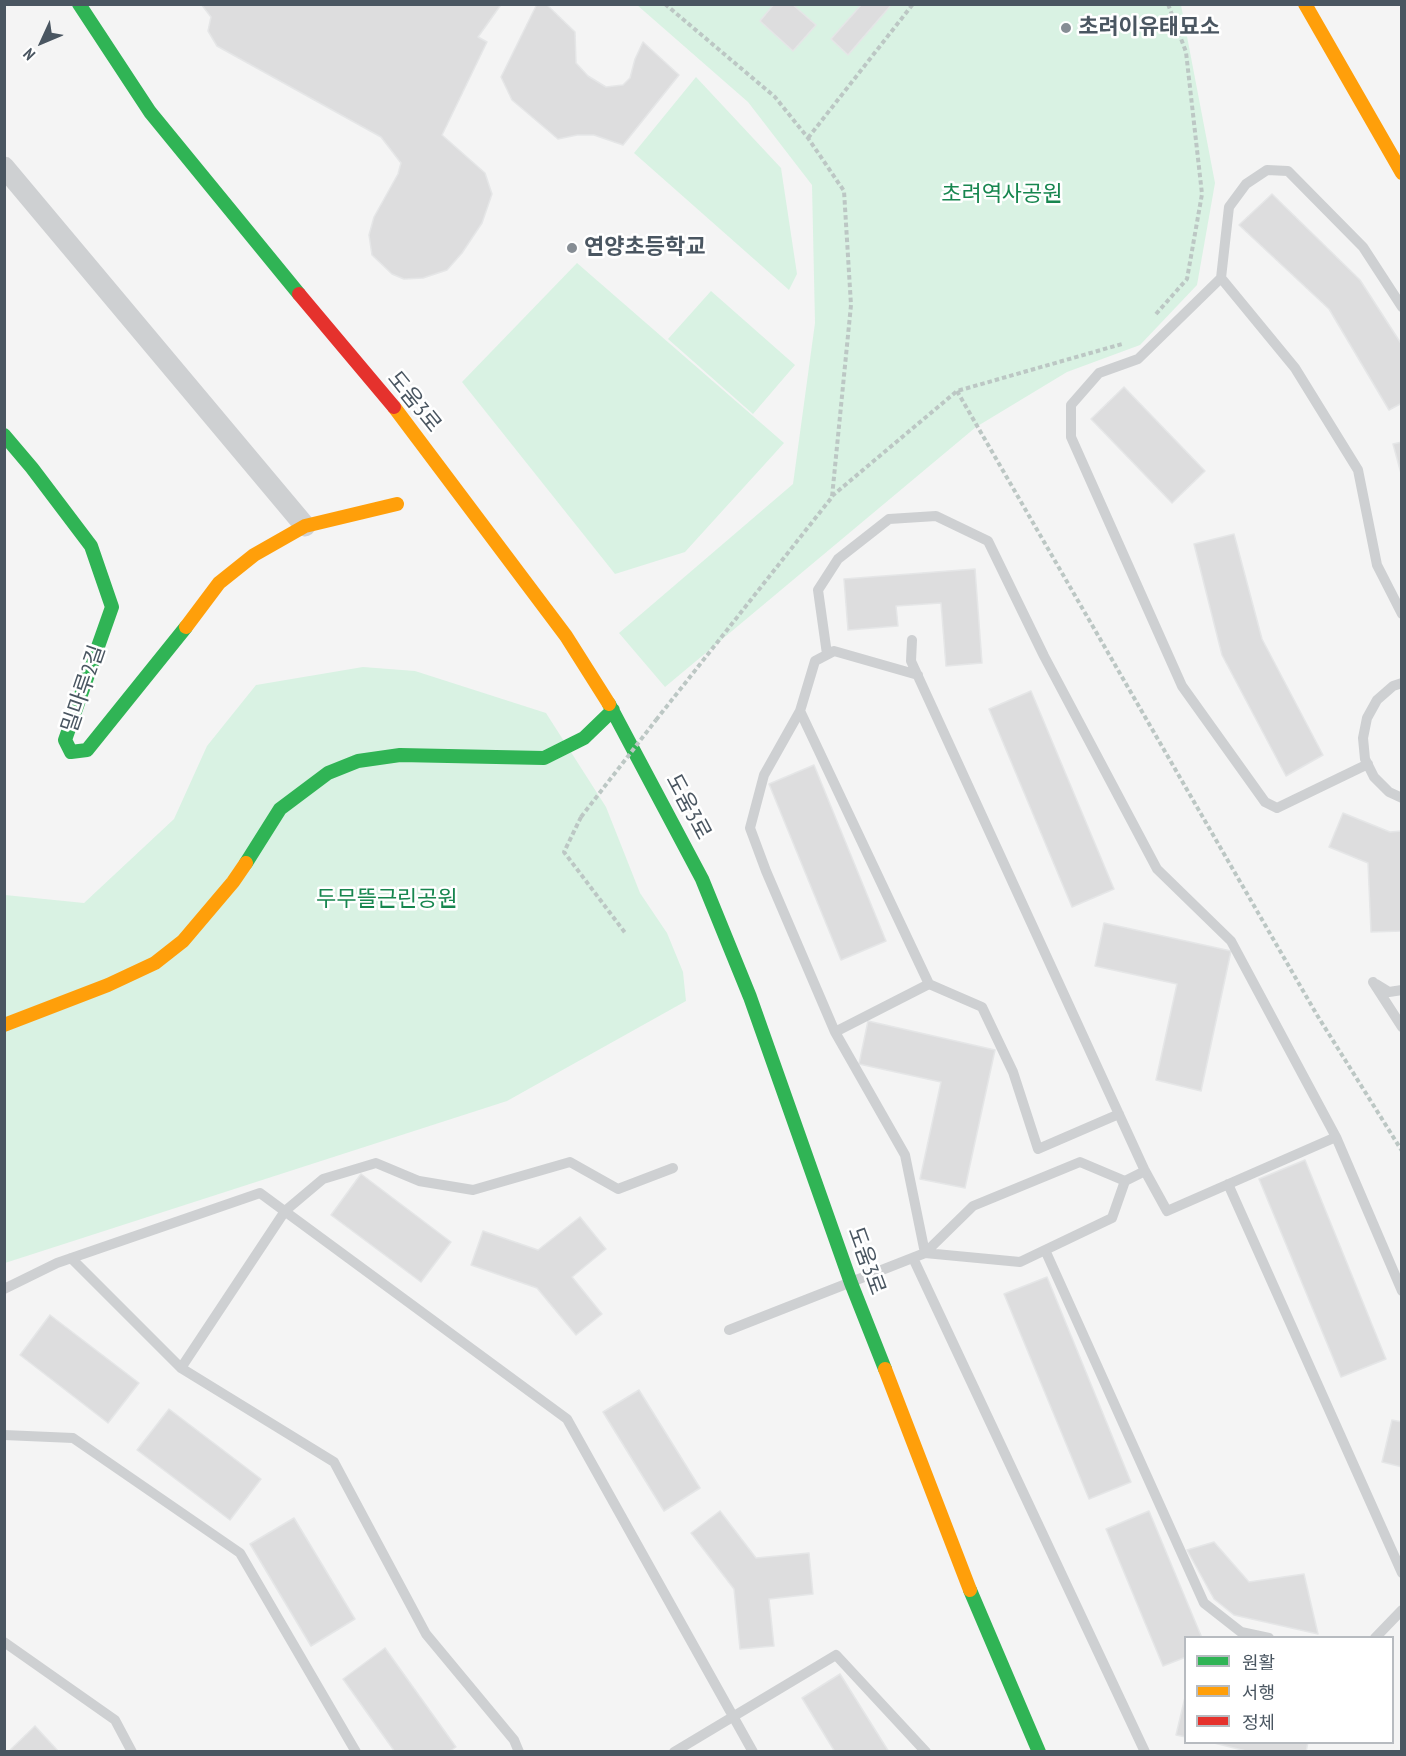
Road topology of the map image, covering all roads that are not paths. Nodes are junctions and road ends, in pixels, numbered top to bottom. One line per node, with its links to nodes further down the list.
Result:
1 (79, 4): 15 (street, 도움3로)
2 (1305, 4): 4 (street)
3 (4, 167): 9 (street)
4 (1401, 173)
5 (1221, 278): 6 (lane); 10 (lane); 17 (lane)
6 (1401, 307)
7 (4, 435): 9 (street, 밀마루2길)
8 (397, 504): 9 (street, 밀마루2길)
9 (305, 526)
10 (1401, 614)
11 (912, 640): 13 (lane)
12 (827, 654): 13 (lane); 16 (lane); 25 (lane)
13 (918, 675): 24 (lane)
14 (1401, 683): 17 (lane)
15 (613, 710): 21 (street); 35 (street, 도움3로)
16 (800, 711): 19 (lane); 23 (lane)
17 (1368, 764): 18 (lane)
18 (1401, 798)
19 (928, 984): 23 (lane); 24 (lane)
20 (1401, 990): 22 (lane)
21 (4, 1025)
22 (1401, 1027)
23 (835, 1032): 32 (lane)
24 (1119, 1114): 27 (lane)
25 (1336, 1137): 29 (lane); 37 (lane)
26 (673, 1168): 30 (lane)
27 (1145, 1171): 28 (lane); 29 (lane)
28 (1125, 1181): 31 (lane); 32 (lane)
29 (1228, 1184): 41 (lane)
30 (285, 1211): 33 (lane); 39 (lane); 46 (lane)
31 (1046, 1250): 32 (lane); 43 (lane)
32 (925, 1253): 34 (lane)
33 (71, 1258): 36 (lane); 39 (lane)
34 (913, 1258): 35 (lane); 54 (lane)
35 (851, 1283): 38 (lane); 53 (street, 도움3로)
36 (4, 1289)
37 (1401, 1292)
38 (729, 1330)
39 (180, 1368): 49 (lane)
40 (4, 1435): 48 (lane)
41 (1401, 1573)
42 (1401, 1610): 44 (lane)
43 (1257, 1636)
44 (1377, 1636)
45 (4, 1642): 47 (lane)
46 (733, 1716): 50 (lane); 51 (lane); 52 (lane)
47 (132, 1752)
48 (356, 1752)
49 (519, 1752)
50 (674, 1752)
51 (753, 1752)
52 (927, 1752)
53 (1039, 1752)
54 (1146, 1752)

